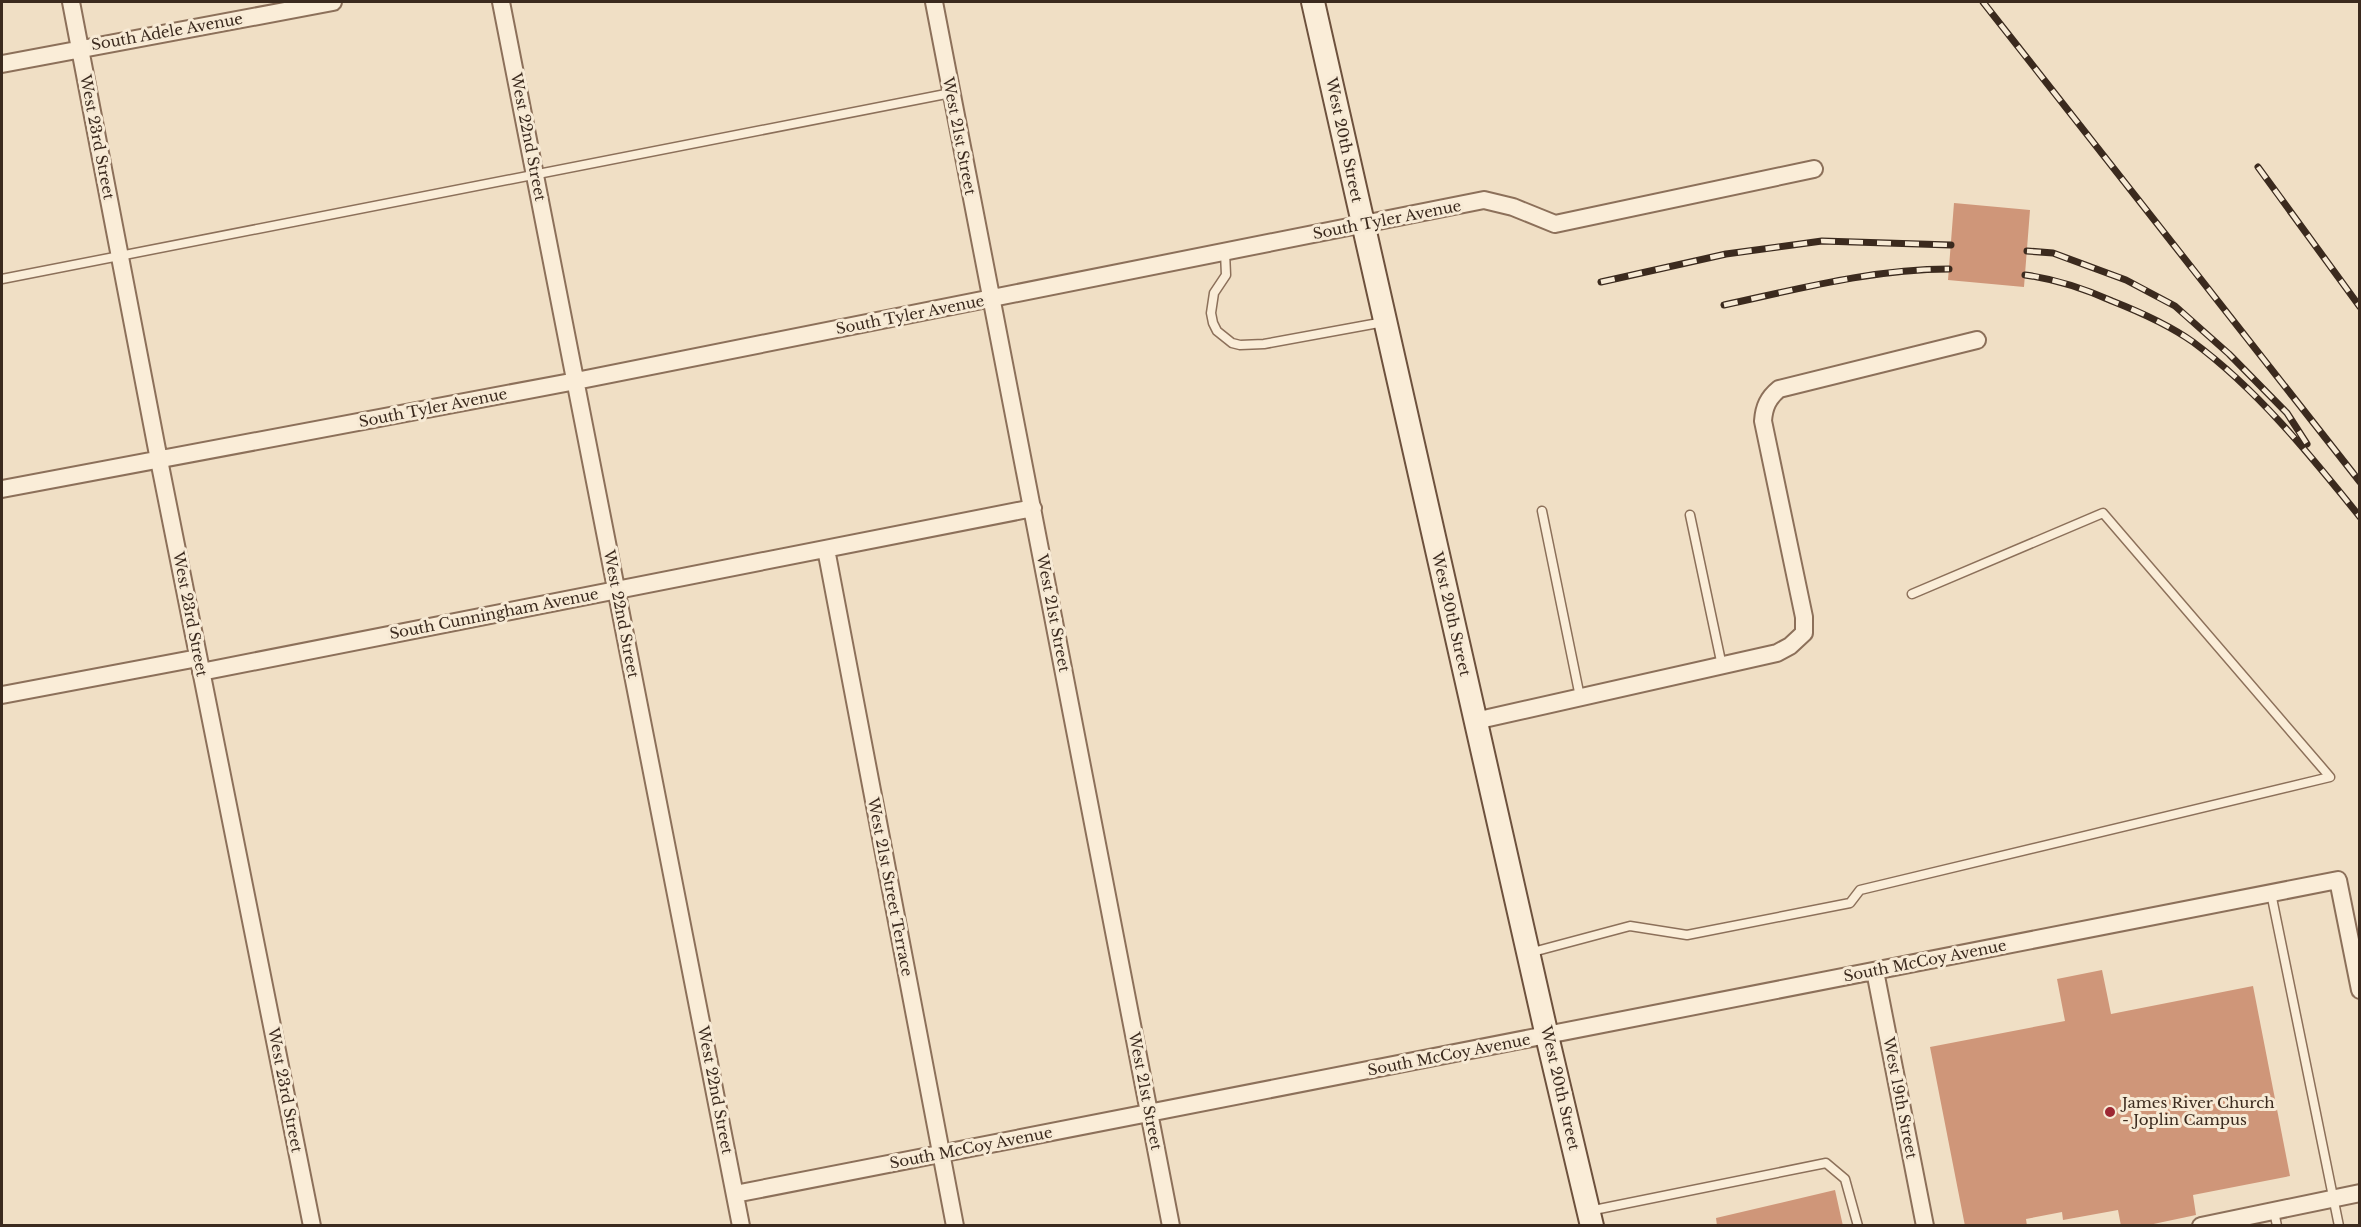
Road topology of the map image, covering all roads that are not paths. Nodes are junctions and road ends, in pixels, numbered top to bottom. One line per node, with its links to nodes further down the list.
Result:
1 (71, 2): 6 (street, West 23rd Street)
2 (333, 2): 6 (street, South Adele Avenue)
3 (501, 2): 10 (street, West 22nd Street)
4 (934, 2): 8 (street, West 21st Street)
5 (1313, 2): 11 (main road, West 20th Street)
6 (80, 48): 7 (street, South Adele Avenue); 13 (street, West 23rd Street)
7 (2, 64)
8 (951, 93): 10 (lane); 15 (street, West 21st Street)
9 (1814, 169): 11 (street, South Tyler Avenue)
10 (536, 175): 13 (lane); 18 (street, West 22nd Street)
11 (1362, 225): 12 (street, South Tyler Avenue); 16 (main road, West 20th Street)
12 (1225, 252): 15 (street, South Tyler Avenue); 16 (lane)
13 (120, 256): 14 (lane); 19 (street, West 23rd Street)
14 (2, 279)
15 (991, 299): 18 (street, South Tyler Avenue); 21 (street, West 21st Street)
16 (1384, 322): 31 (main road, West 20th Street)
17 (1977, 340): 28 (street)
18 (576, 381): 19 (street, South Tyler Avenue); 25 (street, West 22nd Street)
19 (159, 460): 20 (street, South Tyler Avenue); 27 (street, West 23rd Street)
20 (2, 489)
21 (1033, 508): 24 (street, South Cunningham Avenue); 37 (street, West 21st Street)
22 (1542, 511): 30 (lane)
23 (1690, 515): 28 (lane)
24 (826, 549): 25 (street, South Cunningham Avenue); 38 (street, West 21st Street Terrace)
25 (616, 589): 27 (street, South Cunningham Avenue); 40 (street, West 22nd Street)
26 (1912, 594): 33 (lane)
27 (200, 665): 29 (street, South Cunningham Avenue); 44 (street, West 23rd Street)
28 (1722, 666): 30 (street)
29 (2, 695)
30 (1580, 697): 31 (street)
31 (1475, 721): 33 (main road, West 20th Street)
32 (2271, 893): 34 (street, South McCoy Avenue); 35 (street, South McCoy Avenue); 41 (lane)
33 (1528, 953): 36 (main road, West 20th Street)
34 (1875, 971): 36 (street, South McCoy Avenue); 49 (street, West 19th Street)
35 (2360, 990)
36 (1547, 1036): 37 (street, South McCoy Avenue); 42 (main road, West 20th Street)
37 (1149, 1113): 38 (street, South McCoy Avenue); 47 (street, West 21st Street)
38 (941, 1154): 40 (street, South McCoy Avenue); 46 (street, West 21st Street Terrace)
39 (2360, 1193): 41 (street)
40 (735, 1194): 45 (street, West 22nd Street)
41 (2334, 1198): 43 (street); 51 (lane)
42 (1591, 1218): 48 (lane)
43 (2275, 1218): 50 (street)
44 (312, 1226)
45 (741, 1226)
46 (955, 1226)
47 (1171, 1226)
48 (1857, 1226)
49 (1925, 1226)
50 (2201, 1226)
51 (2339, 1226)

